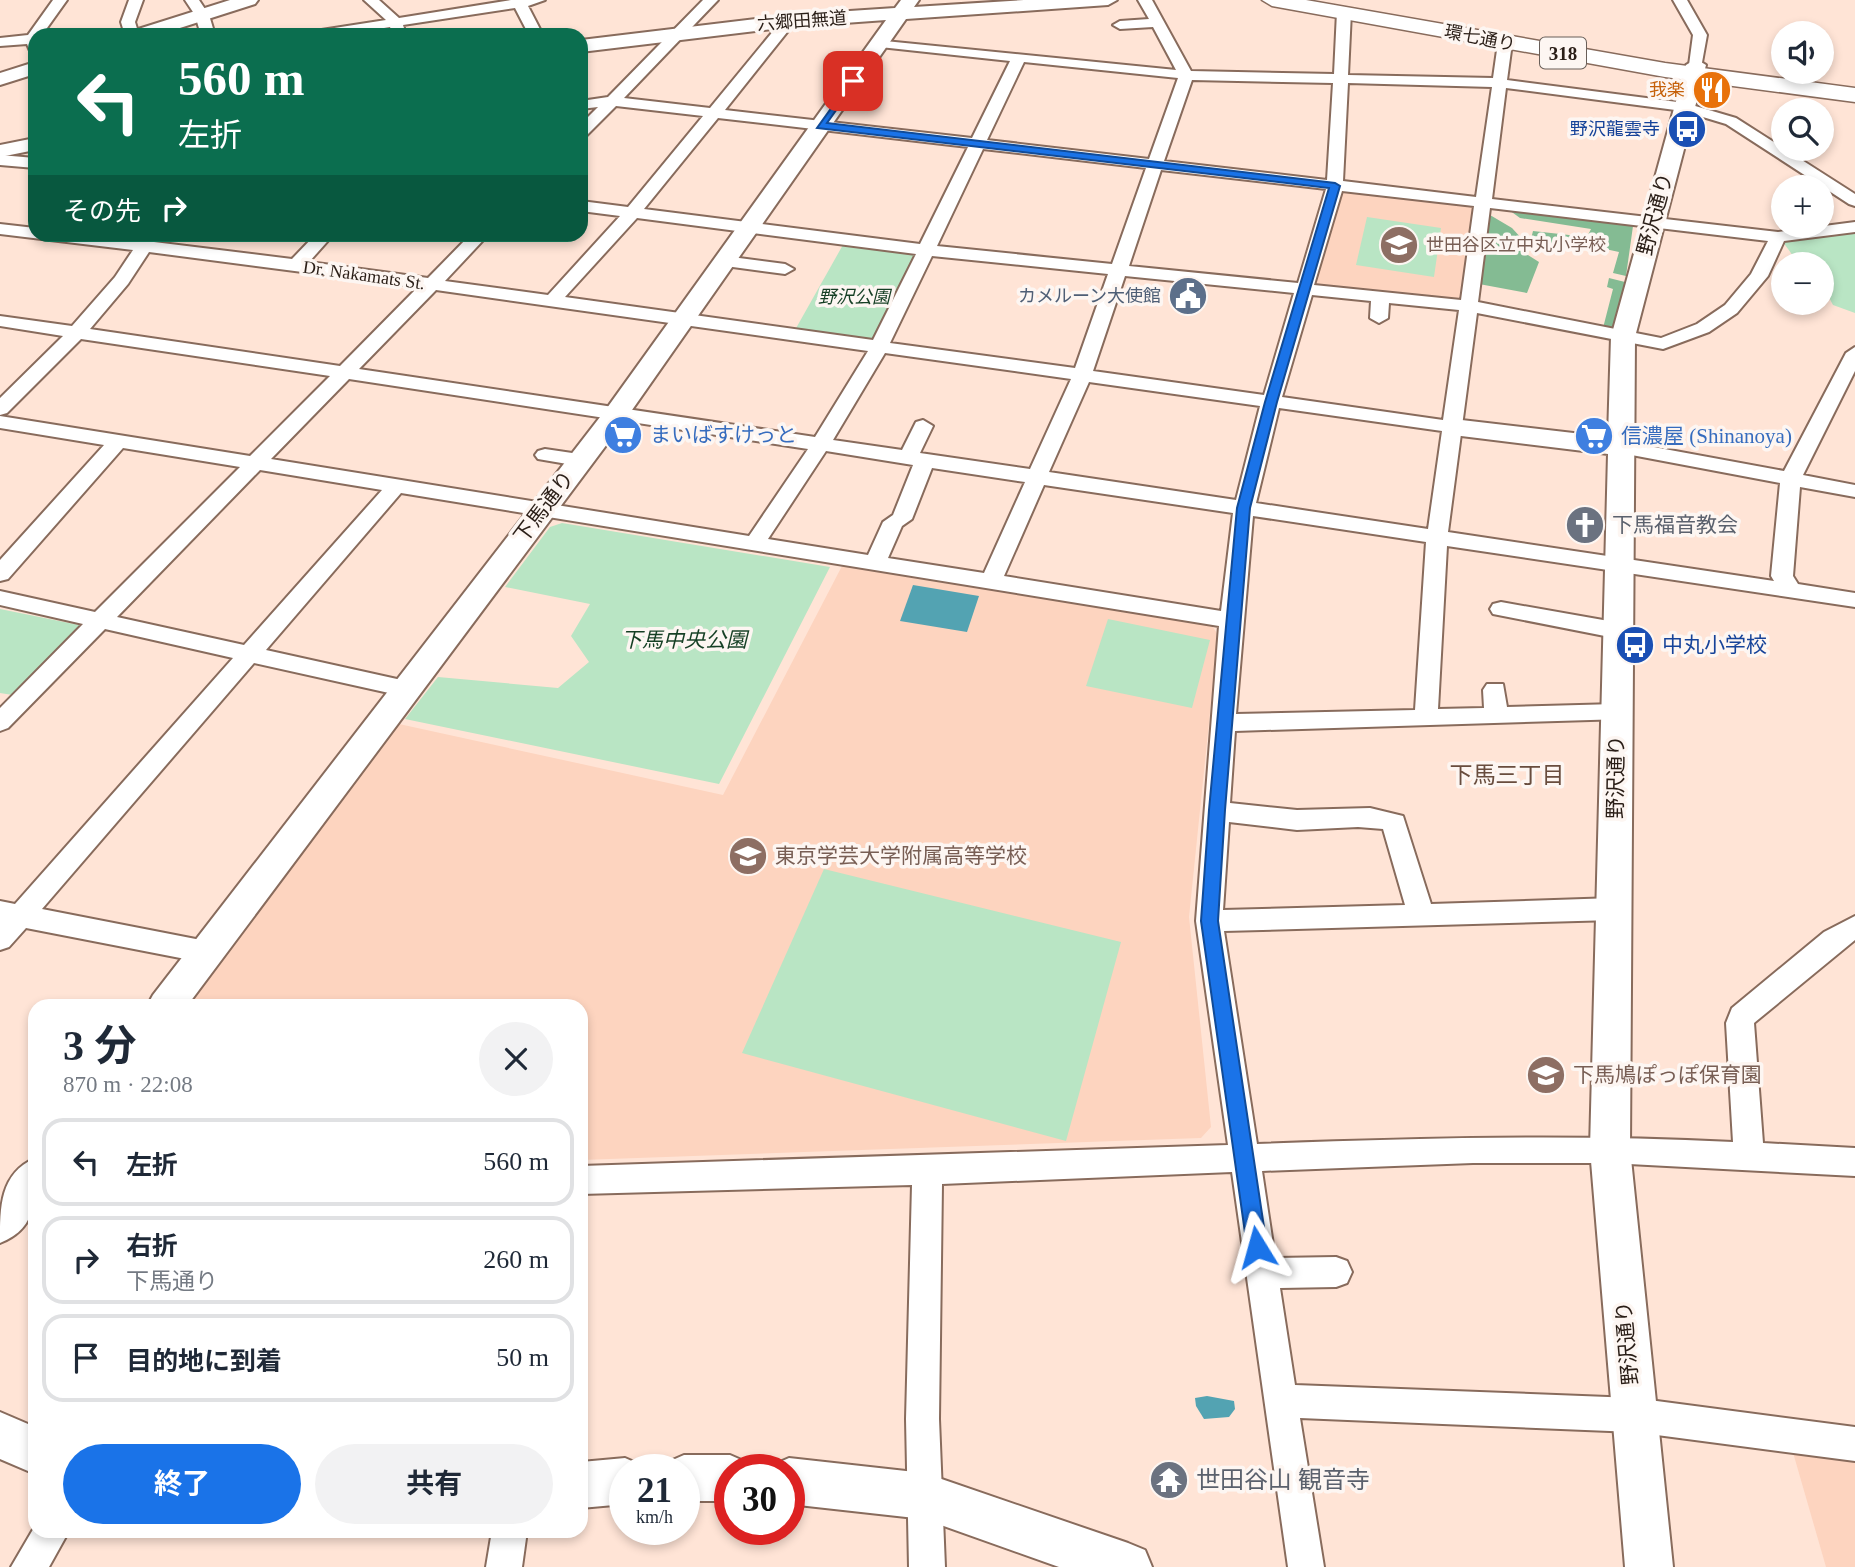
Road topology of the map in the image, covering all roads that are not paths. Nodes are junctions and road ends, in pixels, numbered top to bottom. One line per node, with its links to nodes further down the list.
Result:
1 (60, 0): 21 (street)
2 (136, 0): 22 (street)
3 (249, 0): 15 (street)
4 (371, 0): 17 (street)
5 (424, 0): 16 (street)
6 (538, 0): 12 (street)
7 (711, 0): 28 (street)
8 (1108, 0): 14 (street, 六郷田無道)
9 (1145, 0): 19 (street)
10 (1272, 0): 13 (main road, 環七通り / 318)
11 (1680, 0): 35 (street, 野沢通り)
12 (519, 1): 16 (street); 27 (street)
13 (1335, 6): 31 (main road, 環七通り / 318); 35 (main road, 環七通り / 318); 38 (street)
14 (905, 7): 18 (street, 六郷田無道); 30 (street, 下馬通り)
15 (197, 8): 23 (street); 24 (street)
16 (435, 14): 17 (street)
17 (394, 20): 25 (street); 26 (street)
18 (789, 21): 28 (street, 六郷田無道); 46 (street)
19 (1157, 23): 20 (street); 37 (street)
20 (1120, 25)
21 (43, 28)
22 (130, 28)
23 (154, 28)
24 (205, 28)
25 (352, 28)
26 (397, 28)
27 (532, 28)
28 (680, 32): 33 (street, 六郷田無道); 43 (street)
29 (0, 42): 32 (street)
30 (880, 43): 34 (street); 47 (street, 下馬通り)
31 (1505, 43): 35 (main road, 環七通り / 318); 40 (street)
32 (28, 44)
33 (588, 45)
34 (1019, 58): 37 (street); 49 (street)
35 (1695, 69): 41 (main road, 環七通り / 318); 42 (main road, 環七通り / 318); 45 (street, 野沢通り)
36 (28, 70): 39 (street)
37 (1186, 75): 38 (street); 54 (street)
38 (1341, 77): 40 (street); 57 (street)
39 (0, 79)
40 (1500, 83): 45 (street); 59 (street)
41 (1855, 85)
42 (1855, 95)
43 (613, 101): 44 (street); 46 (street); 48 (street)
44 (588, 105)
45 (1685, 107): 58 (street); 62 (street, 野沢通り)
46 (715, 113): 47 (street); 55 (street)
47 (821, 125): 49 (street); 63 (street, 下馬通り)
48 (588, 126)
49 (977, 144): 54 (street); 74 (street)
50 (28, 145): 51 (street)
51 (0, 151)
52 (0, 160): 53 (street)
53 (28, 162)
54 (1155, 164): 57 (street); 77 (street)
55 (667, 172): 56 (street); 61 (street)
56 (691, 175)
57 (1335, 186): 59 (street); 80 (street)
58 (1855, 201)
59 (1484, 203): 62 (street); 83 (street)
60 (588, 207): 61 (street)
61 (634, 212): 63 (street); 82 (street)
62 (1651, 223): 68 (street); 88 (street, 野沢通り)
63 (748, 227): 74 (street); 75 (street, 下馬通り)
64 (1855, 227): 66 (street)
65 (0, 229): 67 (street)
66 (1834, 230)
67 (28, 232)
68 (1771, 236)
69 (1778, 238): 88 (street)
70 (146, 242): 87 (street)
71 (160, 242): 76 (street, Dr. Nakamats St.)
72 (318, 242): 76 (street)
73 (473, 242): 79 (street)
74 (928, 250): 77 (street); 89 (street)
75 (724, 261): 78 (street); 85 (street, 下馬通り)
76 (296, 265): 79 (street, Dr. Nakamats St.)
77 (1118, 269): 80 (street); 92 (street)
78 (779, 273)
79 (432, 285): 82 (street, Dr. Nakamats St.); 91 (street)
80 (1306, 289): 81 (street); 93 (street)
81 (1380, 297): 83 (street); 84 (street)
82 (552, 301): 85 (street, Dr. Nakamats St.)
83 (1469, 306): 88 (street); 98 (street)
84 (1379, 318)
85 (683, 320): 89 (street, Dr. Nakamats St.); 95 (street, 下馬通り)
86 (0, 321): 87 (street)
87 (76, 333): 91 (street); 94 (street)
88 (1623, 337): 101 (street, 野沢通り)
89 (879, 347): 92 (street, Dr. Nakamats St.); 100 (street)
90 (1855, 353): 107 (street)
91 (344, 374): 95 (street); 105 (street)
92 (1082, 375): 93 (street, Dr. Nakamats St.); 106 (street)
93 (1271, 402): 98 (street, Dr. Nakamats St.); 110 (street)
94 (0, 409)
95 (616, 414): 100 (street); 103 (street, 下馬通り)
96 (0, 422): 99 (street)
97 (923, 426): 104 (street)
98 (1453, 427): 101 (street); 112 (street)
99 (118, 442): 105 (street); 116 (street)
100 (820, 445): 104 (street); 113 (street)
101 (1621, 447): 107 (street); 115 (street, 野沢通り)
102 (545, 455): 103 (street)
103 (579, 460): 111 (street, 下馬通り)
104 (917, 460): 106 (street); 114 (street)
105 (256, 463): 108 (street); 123 (street)
106 (1037, 478): 110 (street); 117 (street)
107 (1791, 478): 109 (street); 118 (street)
108 (396, 486): 111 (street); 125 (street)
109 (1855, 491)
110 (1244, 508): 112 (street); 122 (street)
111 (543, 509): 113 (street); 126 (street, 下馬通り)
112 (1437, 536): 115 (street); 130 (street)
113 (755, 543): 114 (street)
114 (876, 562): 117 (street)
115 (1618, 564): 118 (street); 124 (street, 野沢通り)
116 (0, 574)
117 (991, 582): 122 (street)
118 (1791, 590): 120 (street)
119 (0, 598): 123 (street)
120 (1855, 600)
121 (1501, 609): 124 (street)
122 (1231, 620): 132 (street)
123 (100, 621): 125 (street); 131 (street)
124 (1620, 631): 128 (street, 野沢通り)
125 (250, 654): 126 (street); 135 (street)
126 (407, 689): 140 (street, 下馬通り)
127 (1495, 690): 129 (street)
128 (1616, 713): 129 (street); 134 (street, 野沢通り)
129 (1496, 715): 130 (street)
130 (1426, 716): 132 (street)
131 (0, 722)
132 (1224, 723): 133 (street)
133 (1217, 810): 136 (street); 137 (street)
134 (1614, 909): 136 (street); 142 (street, 野沢通り)
135 (10, 914): 139 (street); 140 (street)
136 (1421, 916): 137 (street)
137 (1209, 921): 143 (street)
138 (1855, 927): 144 (street)
139 (0, 939)
140 (206, 952): 141 (street, 下馬通り)
141 (171, 999)
142 (1610, 1149): 143 (street); 144 (street); 153 (street, 野沢通り)
143 (1244, 1157): 146 (street); 151 (street)
144 (1749, 1158): 145 (street)
145 (1855, 1162)
146 (927, 1171): 147 (street); 160 (street)
147 (588, 1180)
148 (28, 1186): 149 (street)
149 (0, 1223)
150 (1336, 1272): 151 (street)
151 (1261, 1273): 152 (street)
152 (1281, 1401): 153 (street); 167 (street)
153 (1634, 1415): 155 (street); 168 (street, 野沢通り)
154 (0, 1435): 156 (street)
155 (1855, 1444)
156 (28, 1448)
157 (609, 1482): 159 (street)
158 (805, 1483): 160 (street)
159 (588, 1484)
160 (924, 1496): 165 (street); 166 (street)
161 (48, 1538): 163 (street)
162 (509, 1538): 164 (street)
163 (29, 1567)
164 (504, 1567)
165 (927, 1567)
166 (1128, 1567)
167 (1306, 1567)
168 (1649, 1567)

